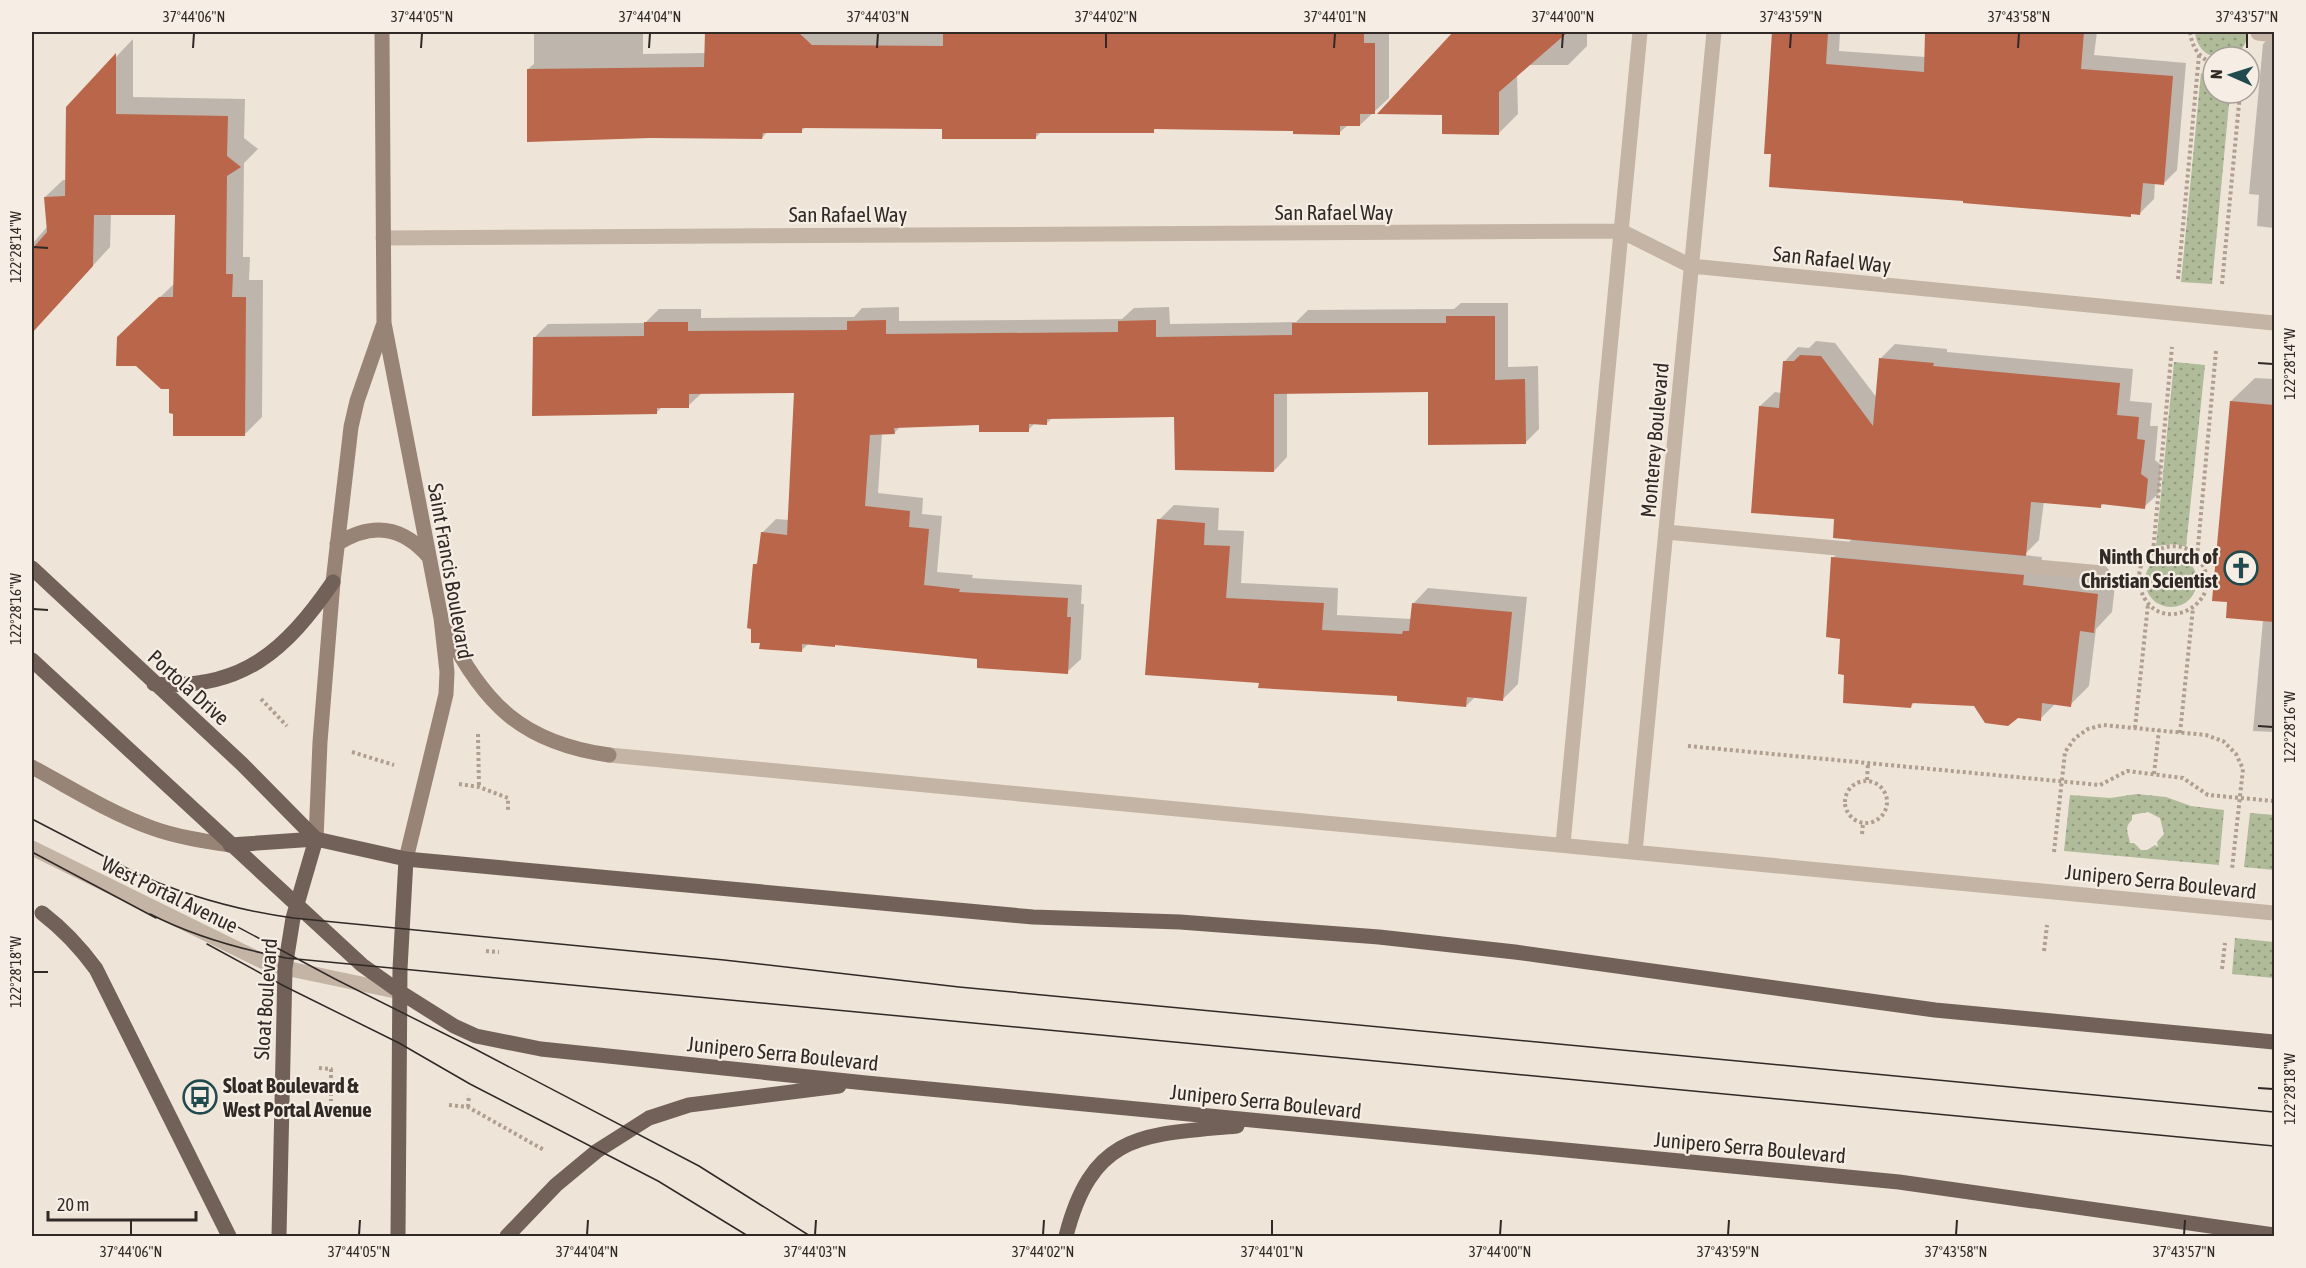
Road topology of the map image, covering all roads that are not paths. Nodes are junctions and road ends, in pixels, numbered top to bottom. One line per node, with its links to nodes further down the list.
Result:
1 (382, 32): 7 (main road, Saint Francis Boulevard)
2 (1640, 32): 6 (street)
3 (1714, 32): 8 (street, Monterey Boulevard)
4 (2258, 33): 5 (street)
5 (2274, 35)
6 (1621, 231): 7 (street, San Rafael Way); 8 (street, San Rafael Way); 23 (street)
7 (383, 238): 9 (main road, Saint Francis Boulevard)
8 (1691, 266): 10 (street, San Rafael Way); 11 (street, Monterey Boulevard)
9 (384, 323): 12 (main road, Saint Francis Boulevard); 13 (main road, Saint Francis Boulevard)
10 (2274, 323)
11 (1666, 532): 15 (street); 26 (street, Monterey Boulevard)
12 (337, 544): 13 (main road); 16 (main road, Saint Francis Boulevard)
13 (429, 557): 17 (main road, Saint Francis Boulevard)
14 (32, 568): 19 (main road, Portola Drive)
15 (2102, 573)
16 (333, 582): 19 (main road); 22 (main road, Saint Francis Boulevard)
17 (441, 618): 20 (main road); 27 (main road, Saint Francis Boulevard)
18 (32, 660): 24 (main road)
19 (154, 684): 22 (main road, Portola Drive)
20 (609, 756): 23 (street, Junipero Serra Boulevard)
21 (32, 767): 24 (main road)
22 (316, 839): 24 (main road); 27 (main road); 28 (main road, Sloat Boulevard)
23 (1563, 844): 26 (street, Junipero Serra Boulevard)
24 (230, 845): 28 (main road)
25 (32, 848): 31 (street, West Portal Avenue)
26 (1635, 852): 30 (street, Junipero Serra Boulevard)
27 (406, 859): 32 (main road); 33 (main road)
28 (296, 906): 31 (main road, Sloat Boulevard); 32 (main road, Junipero Serra Boulevard)
29 (37, 910): 37 (main road)
30 (2274, 913)
31 (285, 968): 32 (street, West Portal Avenue); 38 (main road, Sloat Boulevard)
32 (400, 992): 34 (main road, Junipero Serra Boulevard); 39 (main road)
33 (2274, 1042)
34 (866, 1083): 35 (main road, Junipero Serra Boulevard); 40 (main road)
35 (1273, 1122): 36 (main road, Junipero Serra Boulevard); 41 (main road)
36 (2274, 1235)
37 (229, 1236)
38 (279, 1236)
39 (398, 1236)
40 (507, 1236)
41 (1066, 1236)

